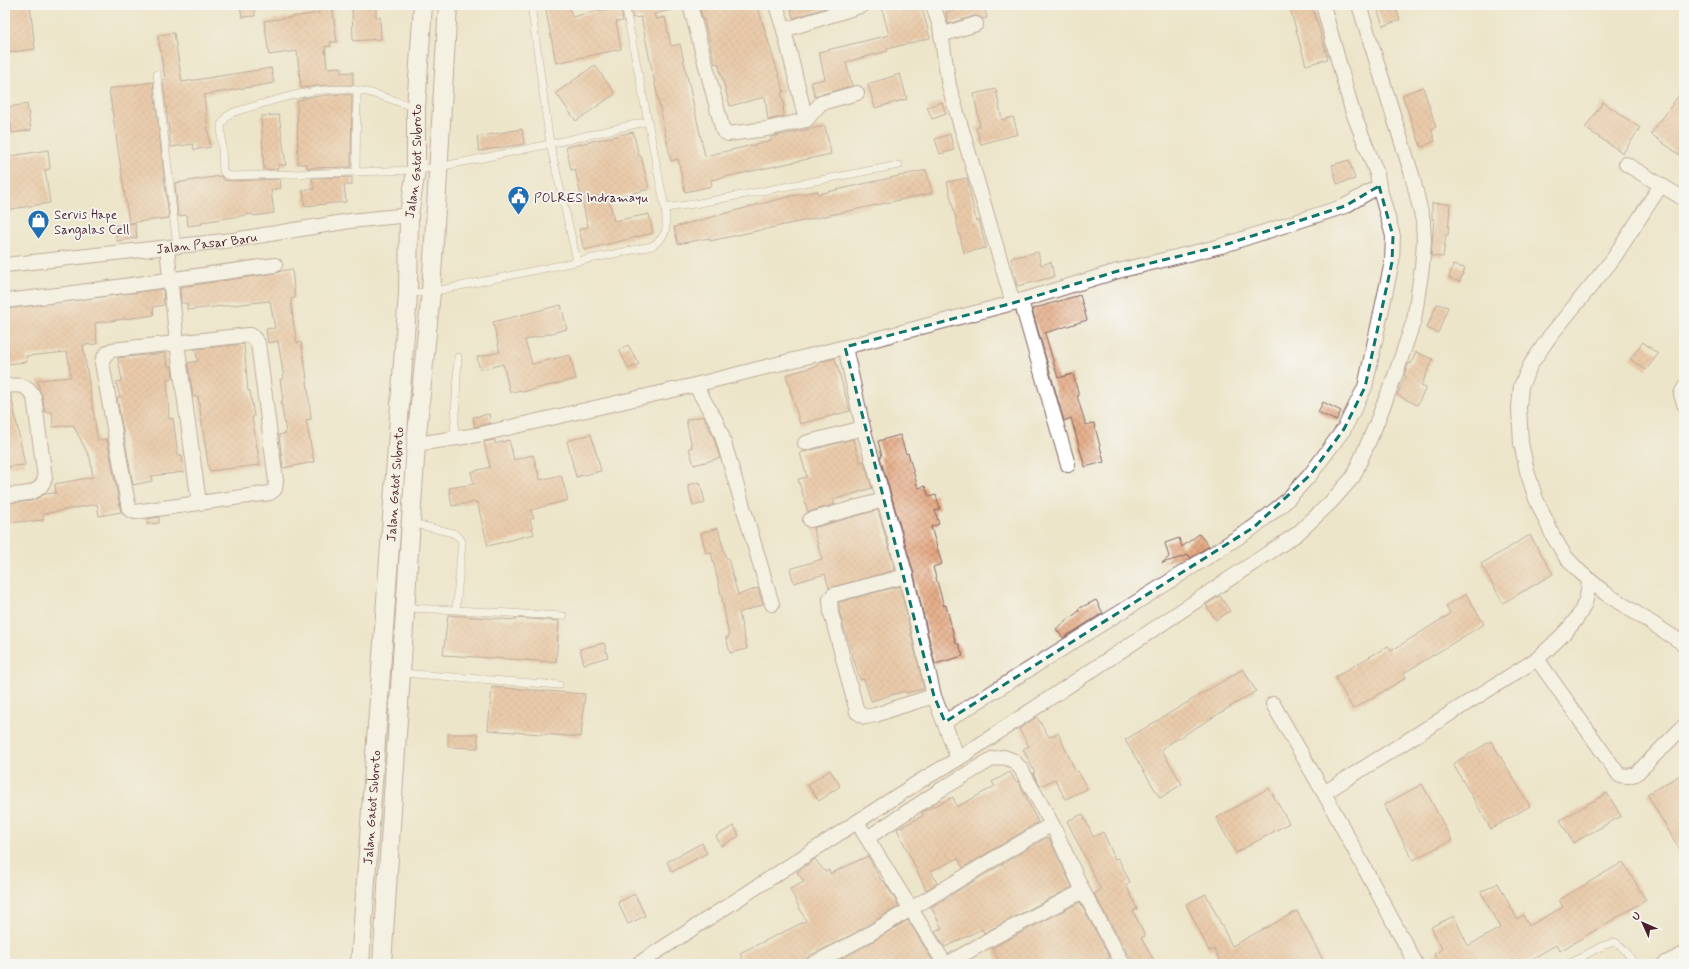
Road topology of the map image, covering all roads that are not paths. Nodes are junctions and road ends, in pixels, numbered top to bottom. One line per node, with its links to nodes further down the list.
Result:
1 (423, 5): 17 (street, Jalan Gatot Subroto)
2 (448, 5): 23 (street, Jalan Gatot Subroto)
3 (531, 5): 20 (lane)
4 (625, 5): 19 (lane)
5 (690, 5): 18 (street)
6 (776, 5): 12 (street)
7 (863, 5): 12 (street)
8 (933, 5): 13 (street)
9 (1323, 5): 27 (street)
10 (1359, 5): 71 (street)
11 (976, 24): 13 (street)
12 (784, 30): 18 (street)
13 (941, 35): 39 (street)
14 (157, 74): 31 (lane)
15 (357, 90): 17 (lane); 25 (lane); 25 (lane)
16 (857, 93): 18 (street)
17 (416, 108): 24 (street, Jalan Gatot Subroto)
18 (806, 120)
19 (649, 121): 20 (lane); 29 (lane)
20 (550, 144): 23 (lane); 32 (lane)
21 (1626, 164): 26 (street)
22 (899, 165): 29 (lane)
23 (439, 167): 24 (lane); 36 (street, Jalan Gatot Subroto)
24 (416, 170): 25 (lane); 30 (street, Jalan Gatot Subroto)
25 (356, 171)
26 (1661, 185): 28 (street); 58 (street)
27 (1379, 186): 39 (street); 69 (street)
28 (1684, 198)
29 (665, 208): 32 (lane)
30 (409, 215): 31 (street, Jalan Pasar Baru); 37 (street, Jalan Gatot Subroto)
31 (172, 247): 33 (street, Jalan Pasar Baru); 35 (street)
32 (577, 261): 36 (lane)
33 (5, 265)
34 (275, 265): 35 (street)
35 (170, 280): 38 (street); 40 (street)
36 (431, 292): 37 (lane); 50 (street, Jalan Gatot Subroto)
37 (408, 293): 79 (street, Jalan Gatot Subroto)
38 (5, 301)
39 (1017, 302): 41 (street); 51 (street)
40 (177, 342): 54 (street); 54 (street); 54 (street)
41 (844, 347): 43 (street); 47 (street)
42 (458, 356): 48 (lane)
43 (695, 384): 48 (street); 59 (street)
44 (5, 386): 52 (street)
45 (1684, 388): 46 (street)
46 (1684, 404)
47 (863, 428): 49 (street); 53 (street)
48 (454, 438): 50 (street)
49 (805, 443)
50 (416, 444): 56 (street, Jalan Gatot Subroto)
51 (1068, 465)
52 (5, 495)
53 (884, 500): 55 (street); 57 (street)
54 (199, 503)
55 (810, 520)
56 (411, 523): 60 (street, Jalan Gatot Subroto); 61 (lane)
57 (906, 576): 67 (street); 67 (street)
58 (1589, 580): 63 (street); 64 (street)
59 (772, 604)
60 (406, 608): 61 (lane); 65 (street, Jalan Gatot Subroto)
61 (456, 610): 62 (lane)
62 (563, 616)
63 (1684, 644)
64 (1537, 659): 70 (street); 72 (street)
65 (401, 674): 66 (lane); 80 (street, Jalan Gatot Subroto)
66 (559, 685)
67 (934, 696): 69 (street)
68 (1274, 704): 72 (street)
69 (946, 724): 71 (street)
70 (1684, 726)
71 (958, 756): 73 (street)
72 (1324, 793): 85 (street)
73 (857, 823): 75 (street); 81 (street)
74 (1052, 824): 75 (street); 76 (street); 77 (street)
75 (867, 838): 77 (street)
76 (1083, 891): 83 (street); 84 (street)
77 (911, 908): 82 (street); 83 (street)
78 (1684, 954): 88 (street)
79 (360, 964)
80 (382, 964)
81 (638, 964)
82 (813, 964)
83 (946, 964)
84 (1123, 964)
85 (1416, 964)
86 (1569, 964): 87 (lane)
87 (1634, 964)
88 (1664, 964)

